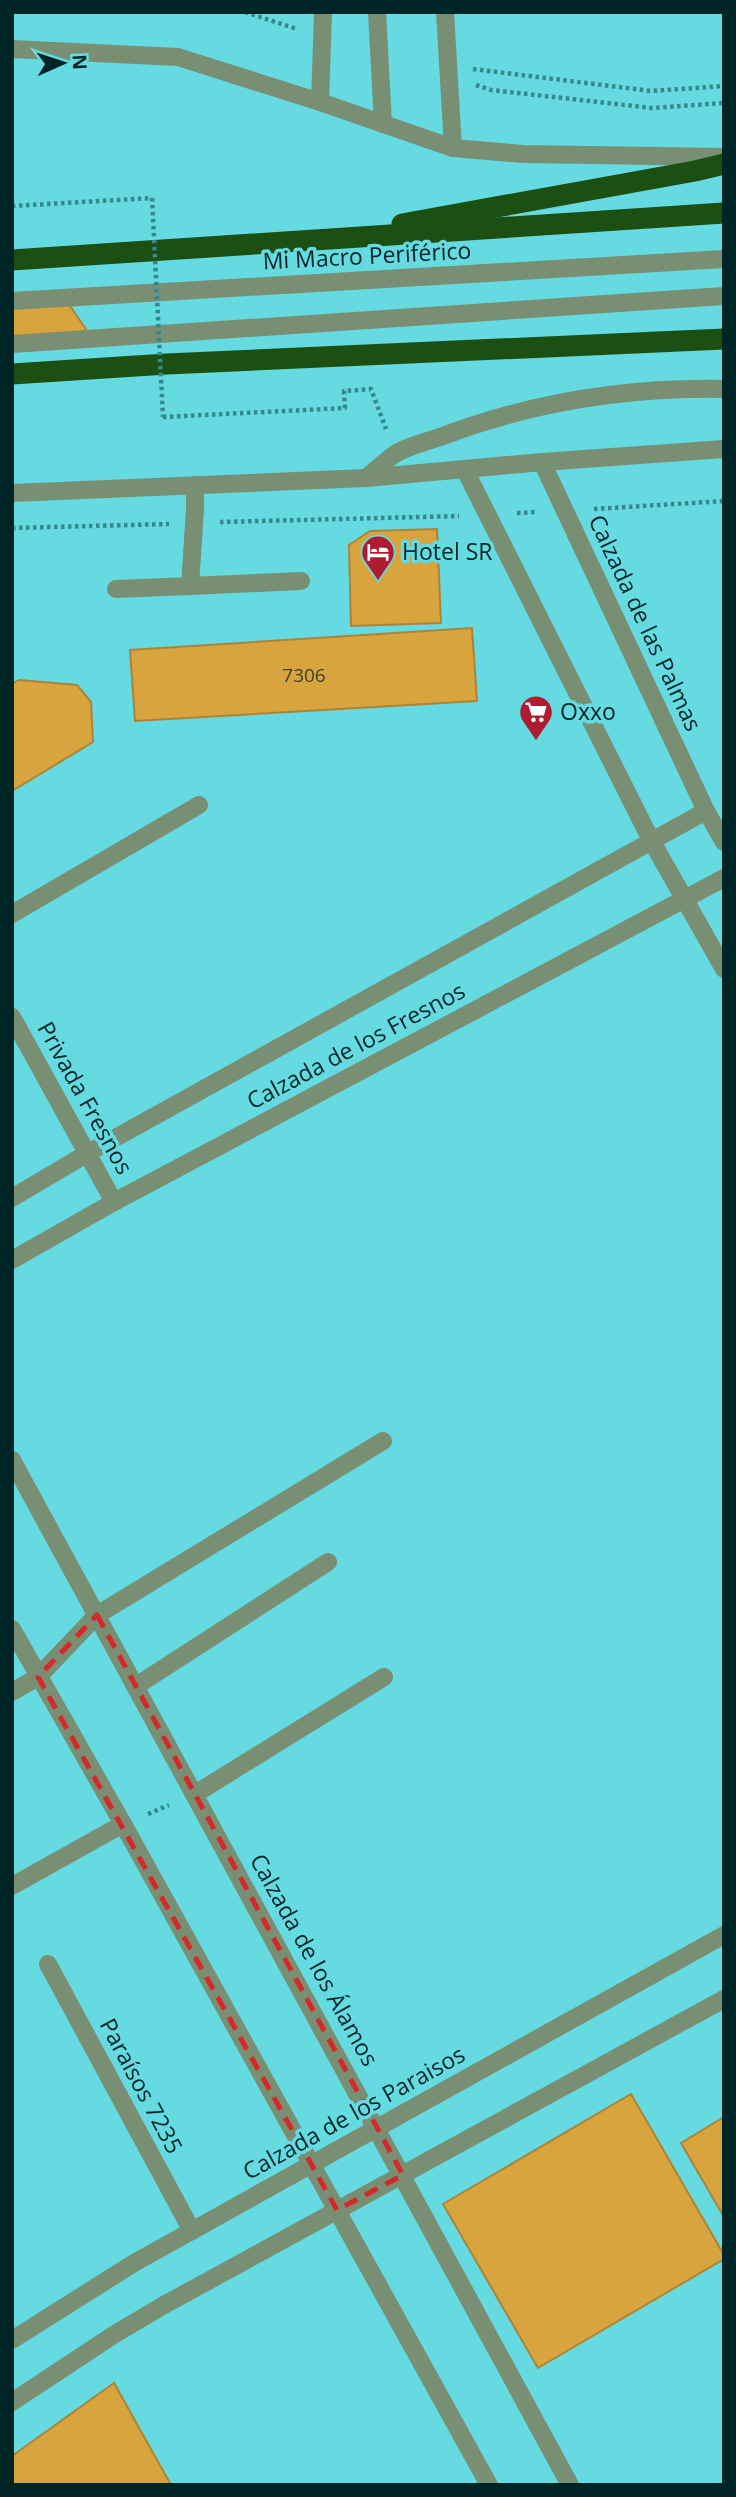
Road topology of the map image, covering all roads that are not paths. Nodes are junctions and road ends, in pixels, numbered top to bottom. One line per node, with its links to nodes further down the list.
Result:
1 (323, 12): 5 (street)
2 (377, 12): 6 (street)
3 (445, 12): 7 (street)
4 (12, 49): 5 (street)
5 (320, 102): 6 (street)
6 (383, 124): 7 (street)
7 (453, 149): 8 (street)
8 (724, 157)
9 (724, 164): 11 (highway)
10 (724, 213): 11 (highway)
11 (293, 243): 12 (highway)
12 (12, 260)
13 (724, 260): 15 (street, Mi Macro Periférico)
14 (724, 296): 17 (street)
15 (12, 301)
16 (724, 338): 18 (highway)
17 (12, 344)
18 (12, 374)
19 (724, 389): 23 (street)
20 (724, 449): 21 (street)
21 (542, 461): 22 (street); 30 (street, Calzada de las Palmas)
22 (465, 470): 23 (street); 31 (street)
23 (366, 478): 24 (street)
24 (195, 485): 25 (street); 27 (street)
25 (12, 493)
26 (301, 581): 27 (street)
27 (190, 586): 28 (street)
28 (116, 589)
29 (199, 805): 35 (street)
30 (706, 811): 31 (street, Calzada de los Fresnos); 32 (street, Calzada de las Palmas)
31 (651, 840): 34 (street); 38 (street, Calzada de los Fresnos)
32 (724, 842)
33 (724, 878): 34 (street, Calzada de los Fresnos)
34 (685, 899): 36 (street); 40 (street, Calzada de los Fresnos)
35 (12, 914)
36 (724, 969)
37 (12, 1017): 38 (street, Privada Fresnos)
38 (88, 1153): 39 (street, Calzada de los Fresnos); 40 (street, Privada Fresnos)
39 (12, 1198)
40 (114, 1202): 41 (street, Calzada de los Fresnos)
41 (12, 1259)
42 (383, 1441): 45 (street)
43 (12, 1460): 45 (street, Calzada de los Álamos)
44 (328, 1562): 49 (street)
45 (97, 1615): 47 (street); 49 (street, Calzada de los Álamos)
46 (12, 1629): 47 (street)
47 (38, 1677): 50 (street); 52 (street)
48 (384, 1677): 51 (street)
49 (136, 1686): 51 (street, Calzada de los Álamos)
50 (12, 1692)
51 (195, 1794): 57 (street, Calzada de los Álamos)
52 (123, 1824): 53 (street); 58 (street)
53 (12, 1885)
54 (724, 1935): 57 (street, Calzada de los Paraisos)
55 (48, 1964): 61 (street, Paraísos 7235)
56 (724, 1999): 59 (street)
57 (378, 2128): 58 (street, Calzada de los Paraisos); 59 (street, Calzada de los Álamos)
58 (312, 2164): 60 (street); 61 (street, Calzada de los Paraisos)
59 (403, 2175): 60 (street); 65 (street, Calzada de los Álamos)
60 (337, 2210): 63 (street); 64 (street)
61 (192, 2231): 62 (street, Calzada de los Paraisos)
62 (12, 2340)
63 (12, 2402)
64 (489, 2485)
65 (570, 2485)

